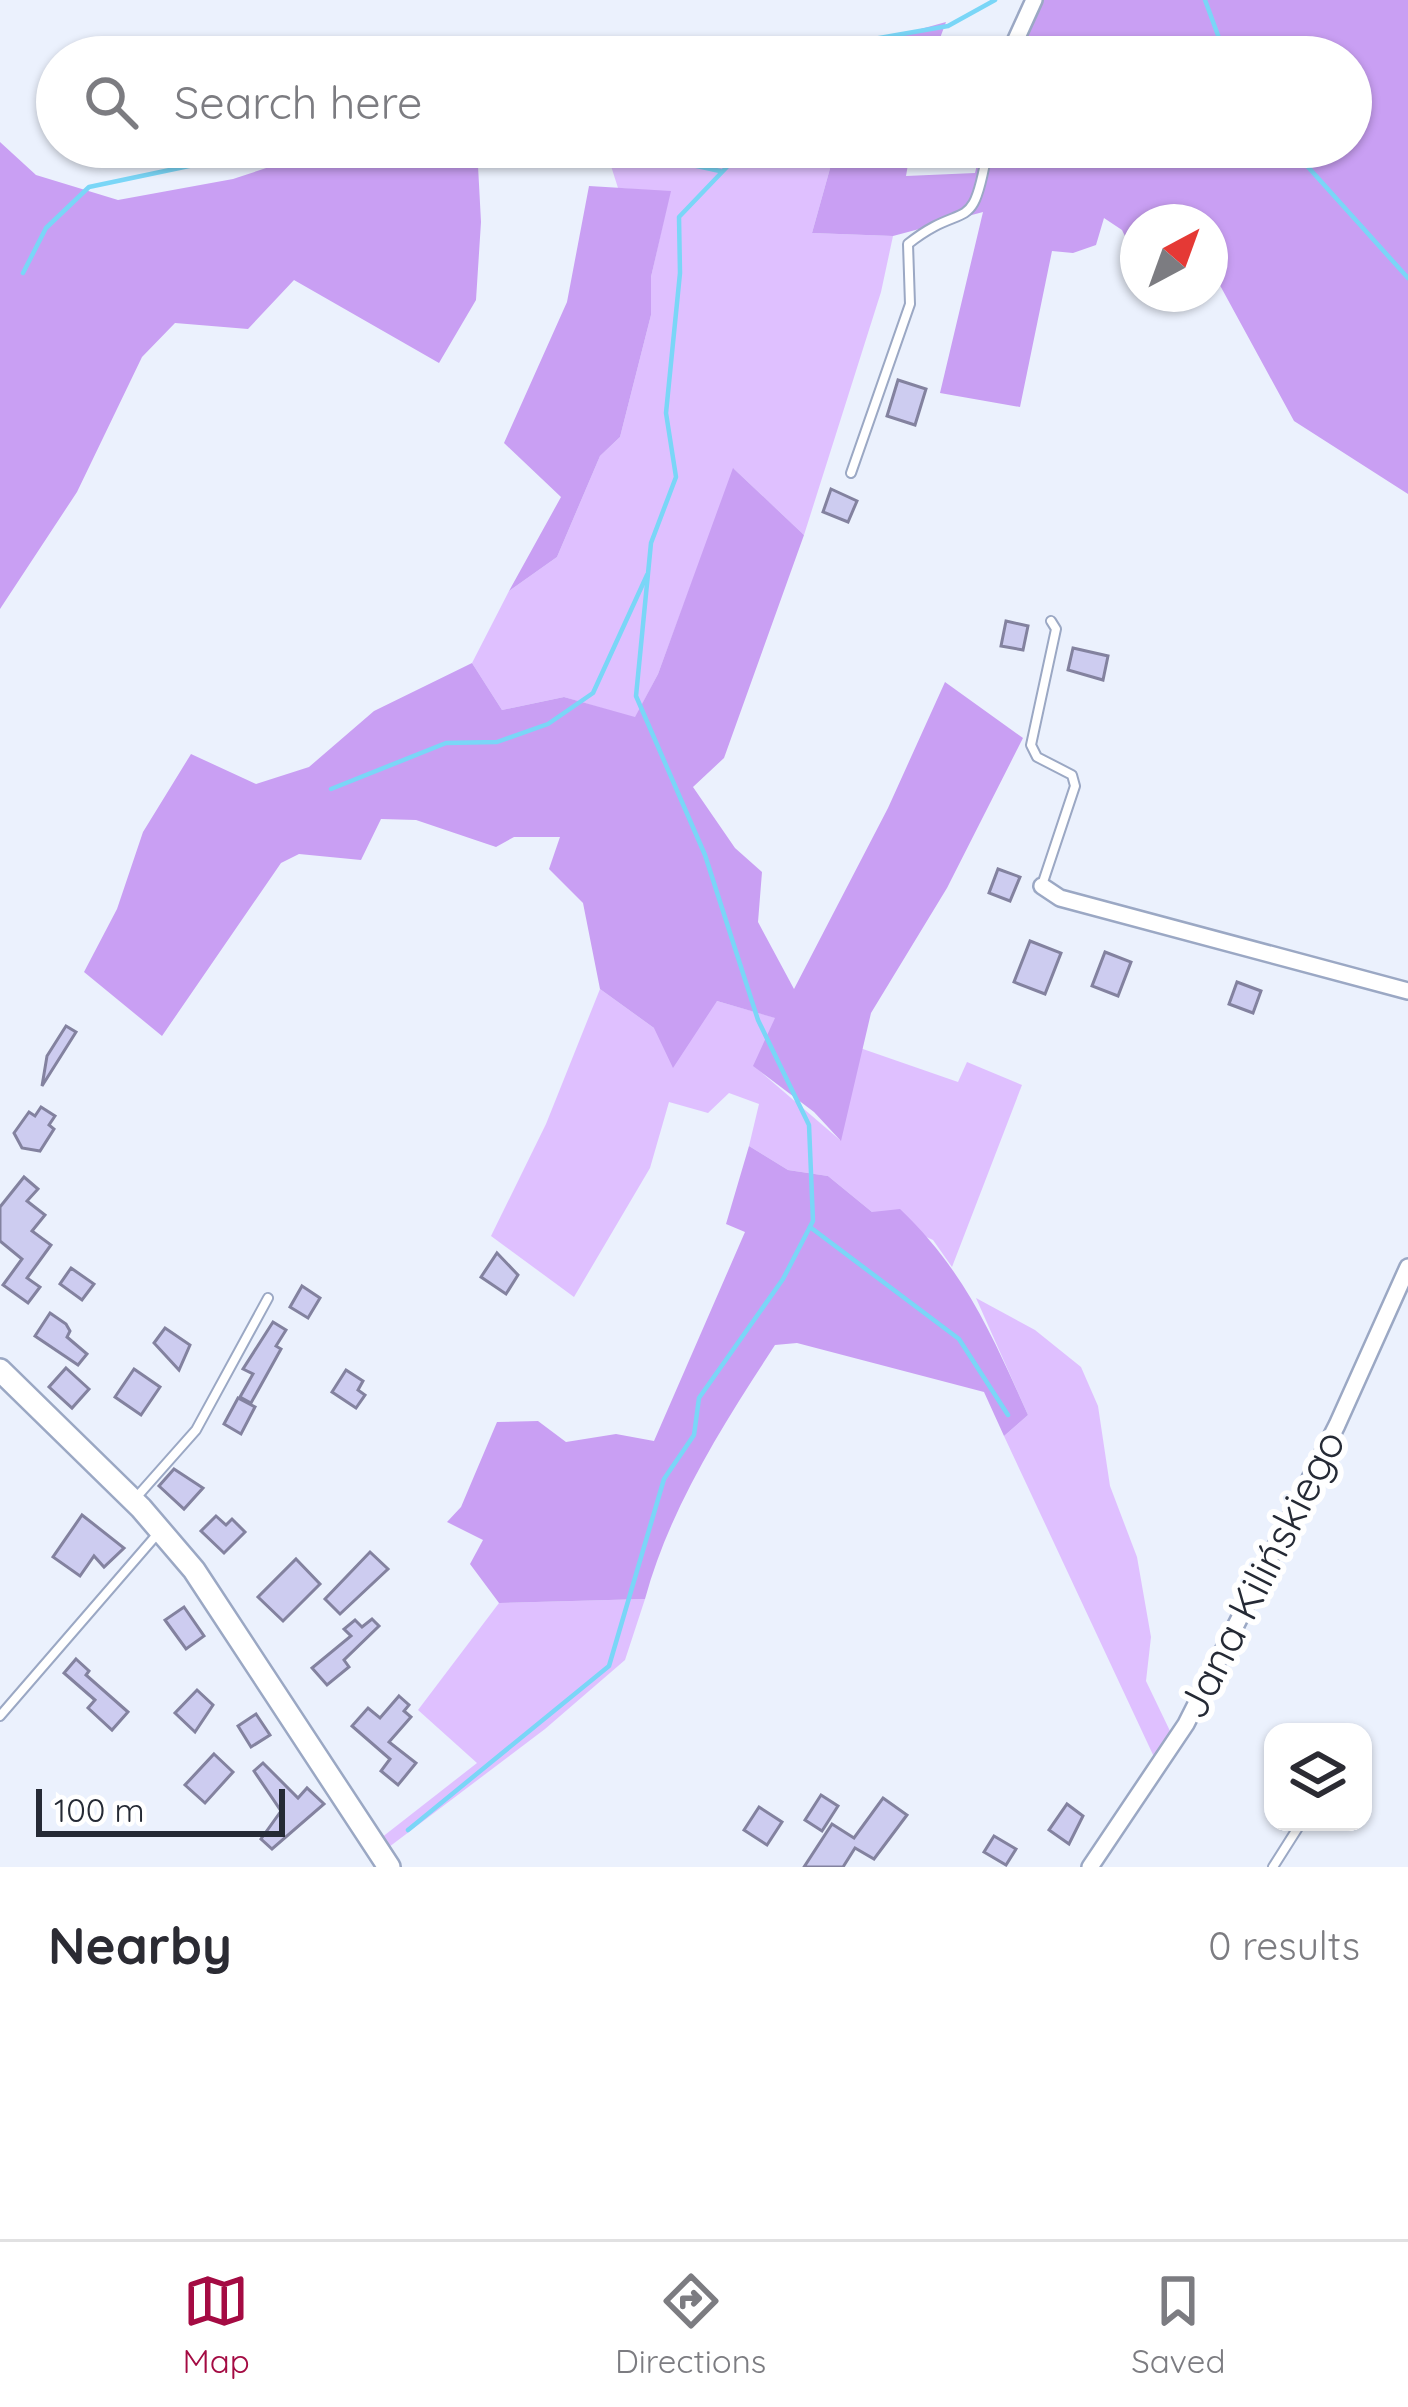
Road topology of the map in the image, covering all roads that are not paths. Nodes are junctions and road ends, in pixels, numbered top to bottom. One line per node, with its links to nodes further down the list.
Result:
1 (1034, 0): 2 (street)
2 (1018, 36)
3 (984, 168): 4 (lane)
4 (850, 472)
5 (1051, 621): 6 (lane)
6 (1042, 886): 7 (street)
7 (1408, 991)
8 (1408, 1267): 16 (street, Jana Kilińskiego)
9 (268, 1298): 11 (lane)
10 (0, 1370): 11 (street)
11 (134, 1501): 12 (street)
12 (160, 1530): 13 (lane); 15 (street)
13 (0, 1716)
14 (1296, 1831): 17 (lane)
15 (385, 1865)
16 (1090, 1867)
17 (1274, 1867)

